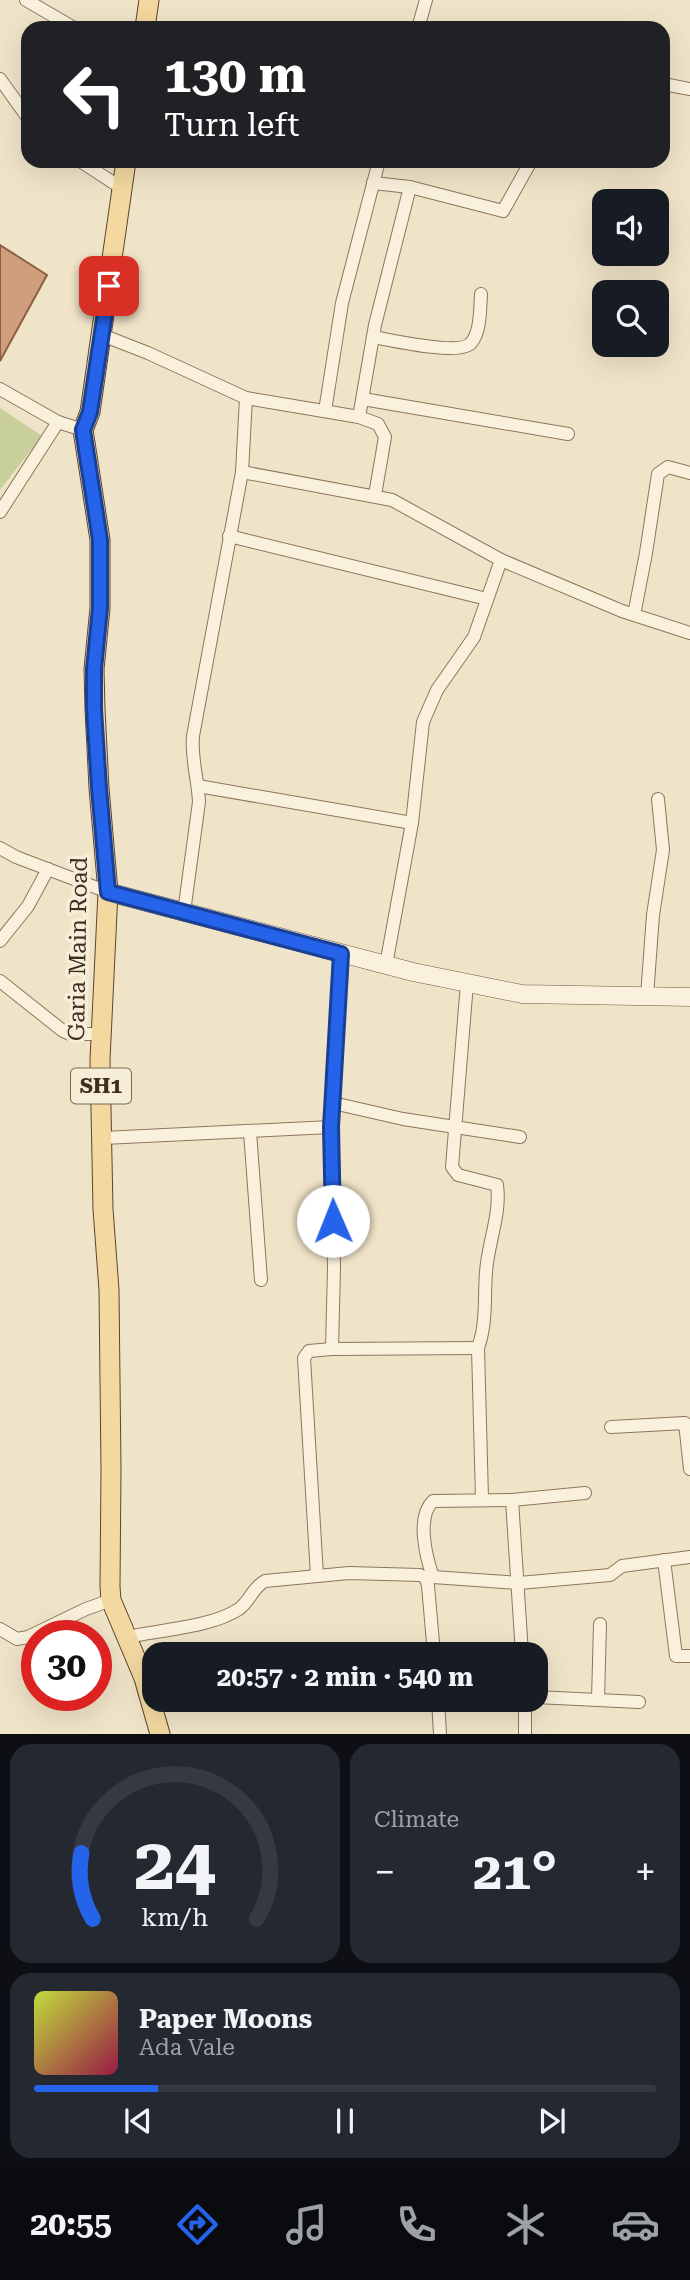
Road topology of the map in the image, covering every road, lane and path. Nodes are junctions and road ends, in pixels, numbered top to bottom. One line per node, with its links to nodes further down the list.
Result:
1 (26, 0): 4 (street)
2 (149, 0): 5 (main road)
3 (426, 0): 6 (street)
4 (62, 21)
5 (146, 21)
6 (420, 21)
7 (0, 79): 10 (street)
8 (670, 85): 9 (street)
9 (690, 89)
10 (21, 108)
11 (91, 168): 17 (street)
12 (125, 168): 17 (main road, Garia Main Road / SH1)
13 (377, 168): 15 (street)
14 (527, 168): 16 (street)
15 (373, 183): 16 (street); 24 (street)
16 (410, 187): 20 (street)
17 (123, 189): 19 (main road, Garia Main Road / SH1)
18 (481, 294): 20 (street)
19 (102, 335): 22 (street); 27 (main road, Garia Main Road / SH1)
20 (373, 337): 23 (street)
21 (0, 389): 26 (street)
22 (246, 398): 24 (street); 29 (street)
23 (363, 398): 25 (street); 28 (street)
24 (325, 411): 25 (street)
25 (359, 417): 31 (street)
26 (58, 422): 27 (street); 32 (street)
27 (83, 430): 43 (main road, Garia Main Road / SH1)
28 (569, 434)
29 (242, 472): 31 (street); 33 (street)
30 (690, 473): 36 (street)
31 (375, 495): 34 (street)
32 (0, 512)
33 (229, 536): 35 (street); 38 (street)
34 (501, 560): 35 (street); 36 (street)
35 (487, 599): 40 (street)
36 (634, 615): 37 (street)
37 (690, 633)
38 (198, 786): 40 (street); 44 (street)
39 (658, 799): 50 (street)
40 (412, 823): 47 (street)
41 (0, 848): 42 (street)
42 (48, 869): 43 (street); 45 (street)
43 (108, 892): 44 (main road); 52 (main road, Garia Main Road / SH1)
44 (184, 912): 46 (main road)
45 (0, 941)
46 (341, 954): 47 (main road); 53 (street)
47 (386, 965): 49 (main road)
48 (0, 981): 52 (street)
49 (467, 983): 50 (main road); 55 (street)
50 (647, 996): 51 (main road)
51 (690, 997)
52 (100, 1034): 58 (main road, Garia Main Road / SH1)
53 (333, 1103): 54 (street); 55 (street)
54 (331, 1127): 56 (street); 61 (street)
55 (454, 1128): 57 (street); 60 (street)
56 (250, 1132): 58 (street); 59 (street)
57 (520, 1137)
58 (103, 1138): 72 (main road, Garia Main Road / SH1)
59 (261, 1280)
60 (478, 1348): 61 (street); 65 (street)
61 (332, 1349): 69 (street)
62 (611, 1427): 63 (street)
63 (690, 1469)
64 (585, 1493): 66 (street)
65 (482, 1499): 66 (street); 70 (street)
66 (512, 1500): 71 (street)
67 (690, 1557): 68 (street)
68 (664, 1560): 71 (street); 78 (street)
69 (317, 1576): 70 (street); 75 (street)
70 (430, 1578): 71 (street); 76 (street)
71 (519, 1583): 77 (street)
72 (111, 1601): 74 (street); 75 (main road, Garia Main Road / SH1)
73 (600, 1624): 80 (street)
74 (0, 1629)
75 (127, 1637): 84 (main road, Garia Main Road / SH1)
76 (433, 1642)
77 (521, 1642)
78 (690, 1656)
79 (548, 1697): 80 (street)
80 (598, 1700): 81 (street)
81 (639, 1702)
82 (439, 1712): 85 (street)
83 (525, 1712): 86 (street)
84 (160, 1734)
85 (440, 1734)
86 (525, 1734)

